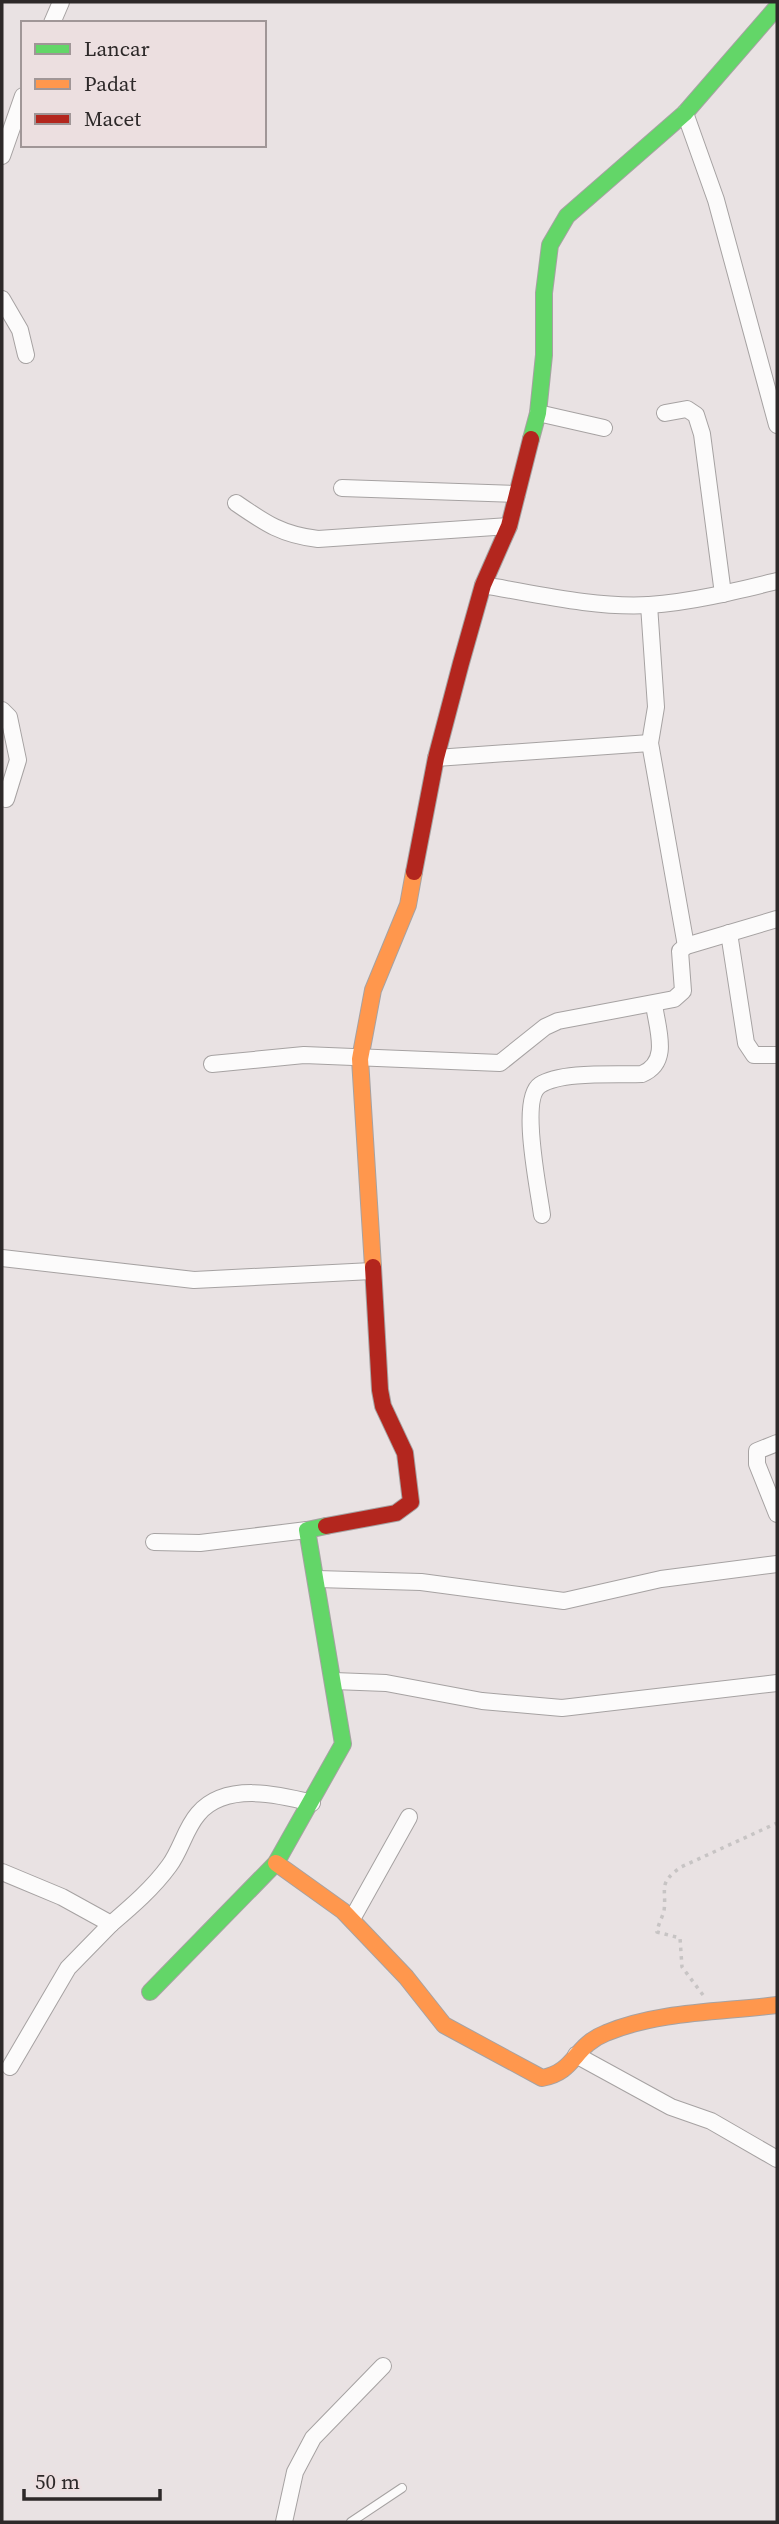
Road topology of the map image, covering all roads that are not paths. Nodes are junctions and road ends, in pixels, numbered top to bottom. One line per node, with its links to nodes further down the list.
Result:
1 (61, 2): 3 (street)
2 (777, 7): 5 (street)
3 (53, 21)
4 (21, 102): 6 (street)
5 (685, 113): 9 (street); 11 (street)
6 (2, 156)
7 (2, 299): 8 (street)
8 (26, 355)
9 (538, 413): 12 (street); 14 (street)
10 (665, 414): 19 (street)
11 (777, 425)
12 (604, 428)
13 (342, 488): 14 (street)
14 (517, 494): 16 (street)
15 (236, 503): 16 (street)
16 (509, 526): 18 (street)
17 (777, 581): 19 (street)
18 (483, 585): 20 (street); 23 (street)
19 (723, 594): 20 (street)
20 (649, 605): 22 (street)
21 (2, 710): 24 (street)
22 (650, 743): 23 (street); 27 (street)
23 (436, 758): 30 (street)
24 (3, 803)
25 (777, 919): 26 (street)
26 (729, 933): 27 (street); 29 (street)
27 (686, 946): 28 (street)
28 (654, 1004): 30 (street); 32 (street)
29 (777, 1055)
30 (360, 1059): 31 (street); 34 (street)
31 (212, 1064)
32 (542, 1215)
33 (2, 1258): 34 (street)
34 (372, 1271): 37 (street)
35 (777, 1443): 36 (street)
36 (777, 1514)
37 (307, 1531): 38 (street); 40 (street)
38 (154, 1542)
39 (777, 1564): 40 (street)
40 (317, 1579): 41 (street)
41 (334, 1681): 42 (street); 43 (street)
42 (777, 1683)
43 (312, 1803): 45 (street); 48 (street)
44 (409, 1817): 47 (street)
45 (276, 1863): 47 (street); 49 (street)
46 (2, 1872): 48 (street)
47 (352, 1919): 51 (street)
48 (111, 1924): 52 (street)
49 (150, 1992)
50 (777, 2005): 51 (street)
51 (576, 2055): 53 (street)
52 (10, 2067)
53 (777, 2159)
54 (383, 2366): 56 (street)
55 (402, 2488): 57 (lane)
56 (284, 2522)
57 (351, 2522)

